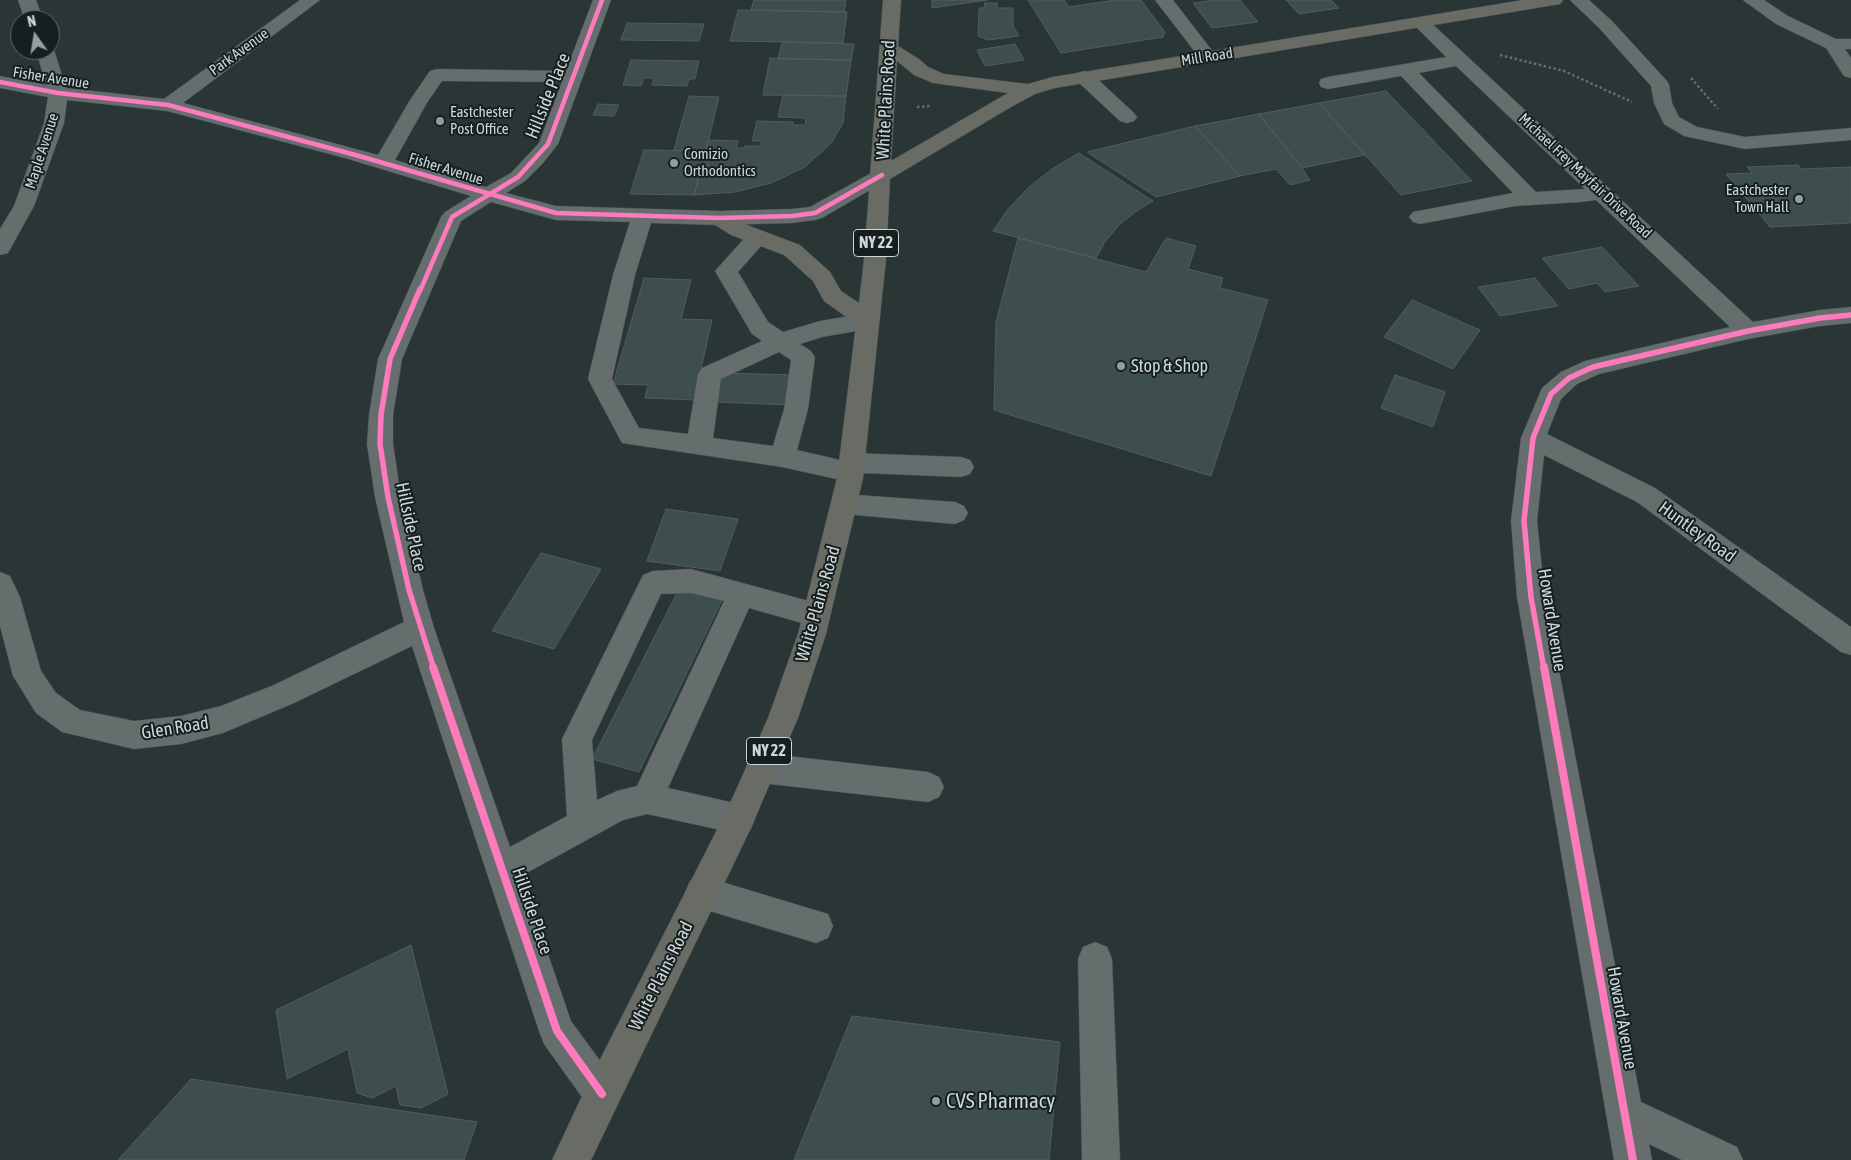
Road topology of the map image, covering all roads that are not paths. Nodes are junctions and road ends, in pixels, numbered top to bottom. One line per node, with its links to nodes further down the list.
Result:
1 (311, 0): 22 (street, Park Avenue)
2 (602, 0): 16 (street, Hillside Place)
3 (892, 0): 10 (main road, White Plains Road / NY 22)
4 (1164, 0): 11 (street)
5 (1554, 0): 8 (main road, Mill Road)
6 (1579, 0): 24 (street)
7 (1752, 0): 9 (street)
8 (1421, 23): 11 (main road, Mill Road); 13 (street, Michael Frey Mayfair Drive Road)
9 (1842, 44): 15 (street)
10 (889, 48): 20 (main road); 26 (main road, White Plains Road / NY 22)
11 (1208, 57): 17 (main road, Mill Road)
12 (48, 60): 21 (street, Maple Avenue)
13 (1460, 60): 14 (street); 27 (street, Michael Frey Mayfair Drive Road)
14 (1406, 70): 19 (street); 29 (street)
15 (1851, 72)
16 (573, 77): 25 (street); 28 (street, Hillside Place)
17 (1084, 77): 20 (main road, Mill Road); 23 (street)
18 (0, 82): 21 (street, Fisher Avenue)
19 (1328, 84)
20 (1028, 90): 26 (main road, Mill Road)
21 (58, 93): 22 (street, Fisher Avenue); 34 (street, Maple Avenue)
22 (168, 105): 25 (street, Fisher Avenue)
23 (1127, 118)
24 (1851, 134)
25 (384, 163): 28 (street, Fisher Avenue)
26 (882, 175): 32 (street, Fisher Avenue); 36 (main road, White Plains Road / NY 22)
27 (1602, 192): 29 (street); 37 (street, Michael Frey Mayfair Drive Road)
28 (487, 194): 30 (street, Fisher Avenue); 49 (street, Hillside Place)
29 (1531, 199): 31 (street)
30 (642, 216): 32 (street, Fisher Avenue); 40 (street)
31 (1420, 217)
32 (719, 218): 33 (main road)
33 (758, 237): 36 (main road); 38 (street)
34 (0, 248)
35 (1851, 315): 37 (street, Howard Avenue)
36 (868, 321): 38 (street); 43 (main road, White Plains Road / NY 22)
37 (1748, 331): 39 (street, Howard Avenue)
38 (780, 342): 40 (street); 41 (street)
39 (1534, 438): 50 (street, Huntley Road); 61 (street, Howard Avenue)
40 (699, 446): 41 (street)
41 (782, 457): 43 (street)
42 (961, 467): 43 (street)
43 (851, 468): 44 (main road, White Plains Road / NY 22)
44 (844, 504): 45 (street); 48 (main road, White Plains Road / NY 22)
45 (955, 512)
46 (0, 584): 49 (street, Glen Road)
47 (741, 594): 48 (street); 53 (street); 55 (street)
48 (816, 615): 51 (main road, White Plains Road / NY 22)
49 (420, 628): 56 (street, Hillside Place)
50 (1851, 643)
51 (761, 768): 52 (street); 54 (main road, White Plains Road / NY 22)
52 (928, 787)
53 (647, 798): 54 (street); 55 (street)
54 (739, 819): 57 (main road, White Plains Road / NY 22)
55 (583, 825): 56 (street)
56 (502, 869): 60 (street, Hillside Place)
57 (702, 893): 58 (street); 60 (main road, White Plains Road / NY 22)
58 (816, 926)
59 (1095, 959): 63 (street)
60 (602, 1094): 62 (main road, White Plains Road / NY 22)
61 (1624, 1113): 64 (street, Howard Avenue); 65 (street)
62 (571, 1160)
63 (1101, 1160)
64 (1633, 1160)
65 (1724, 1160)

